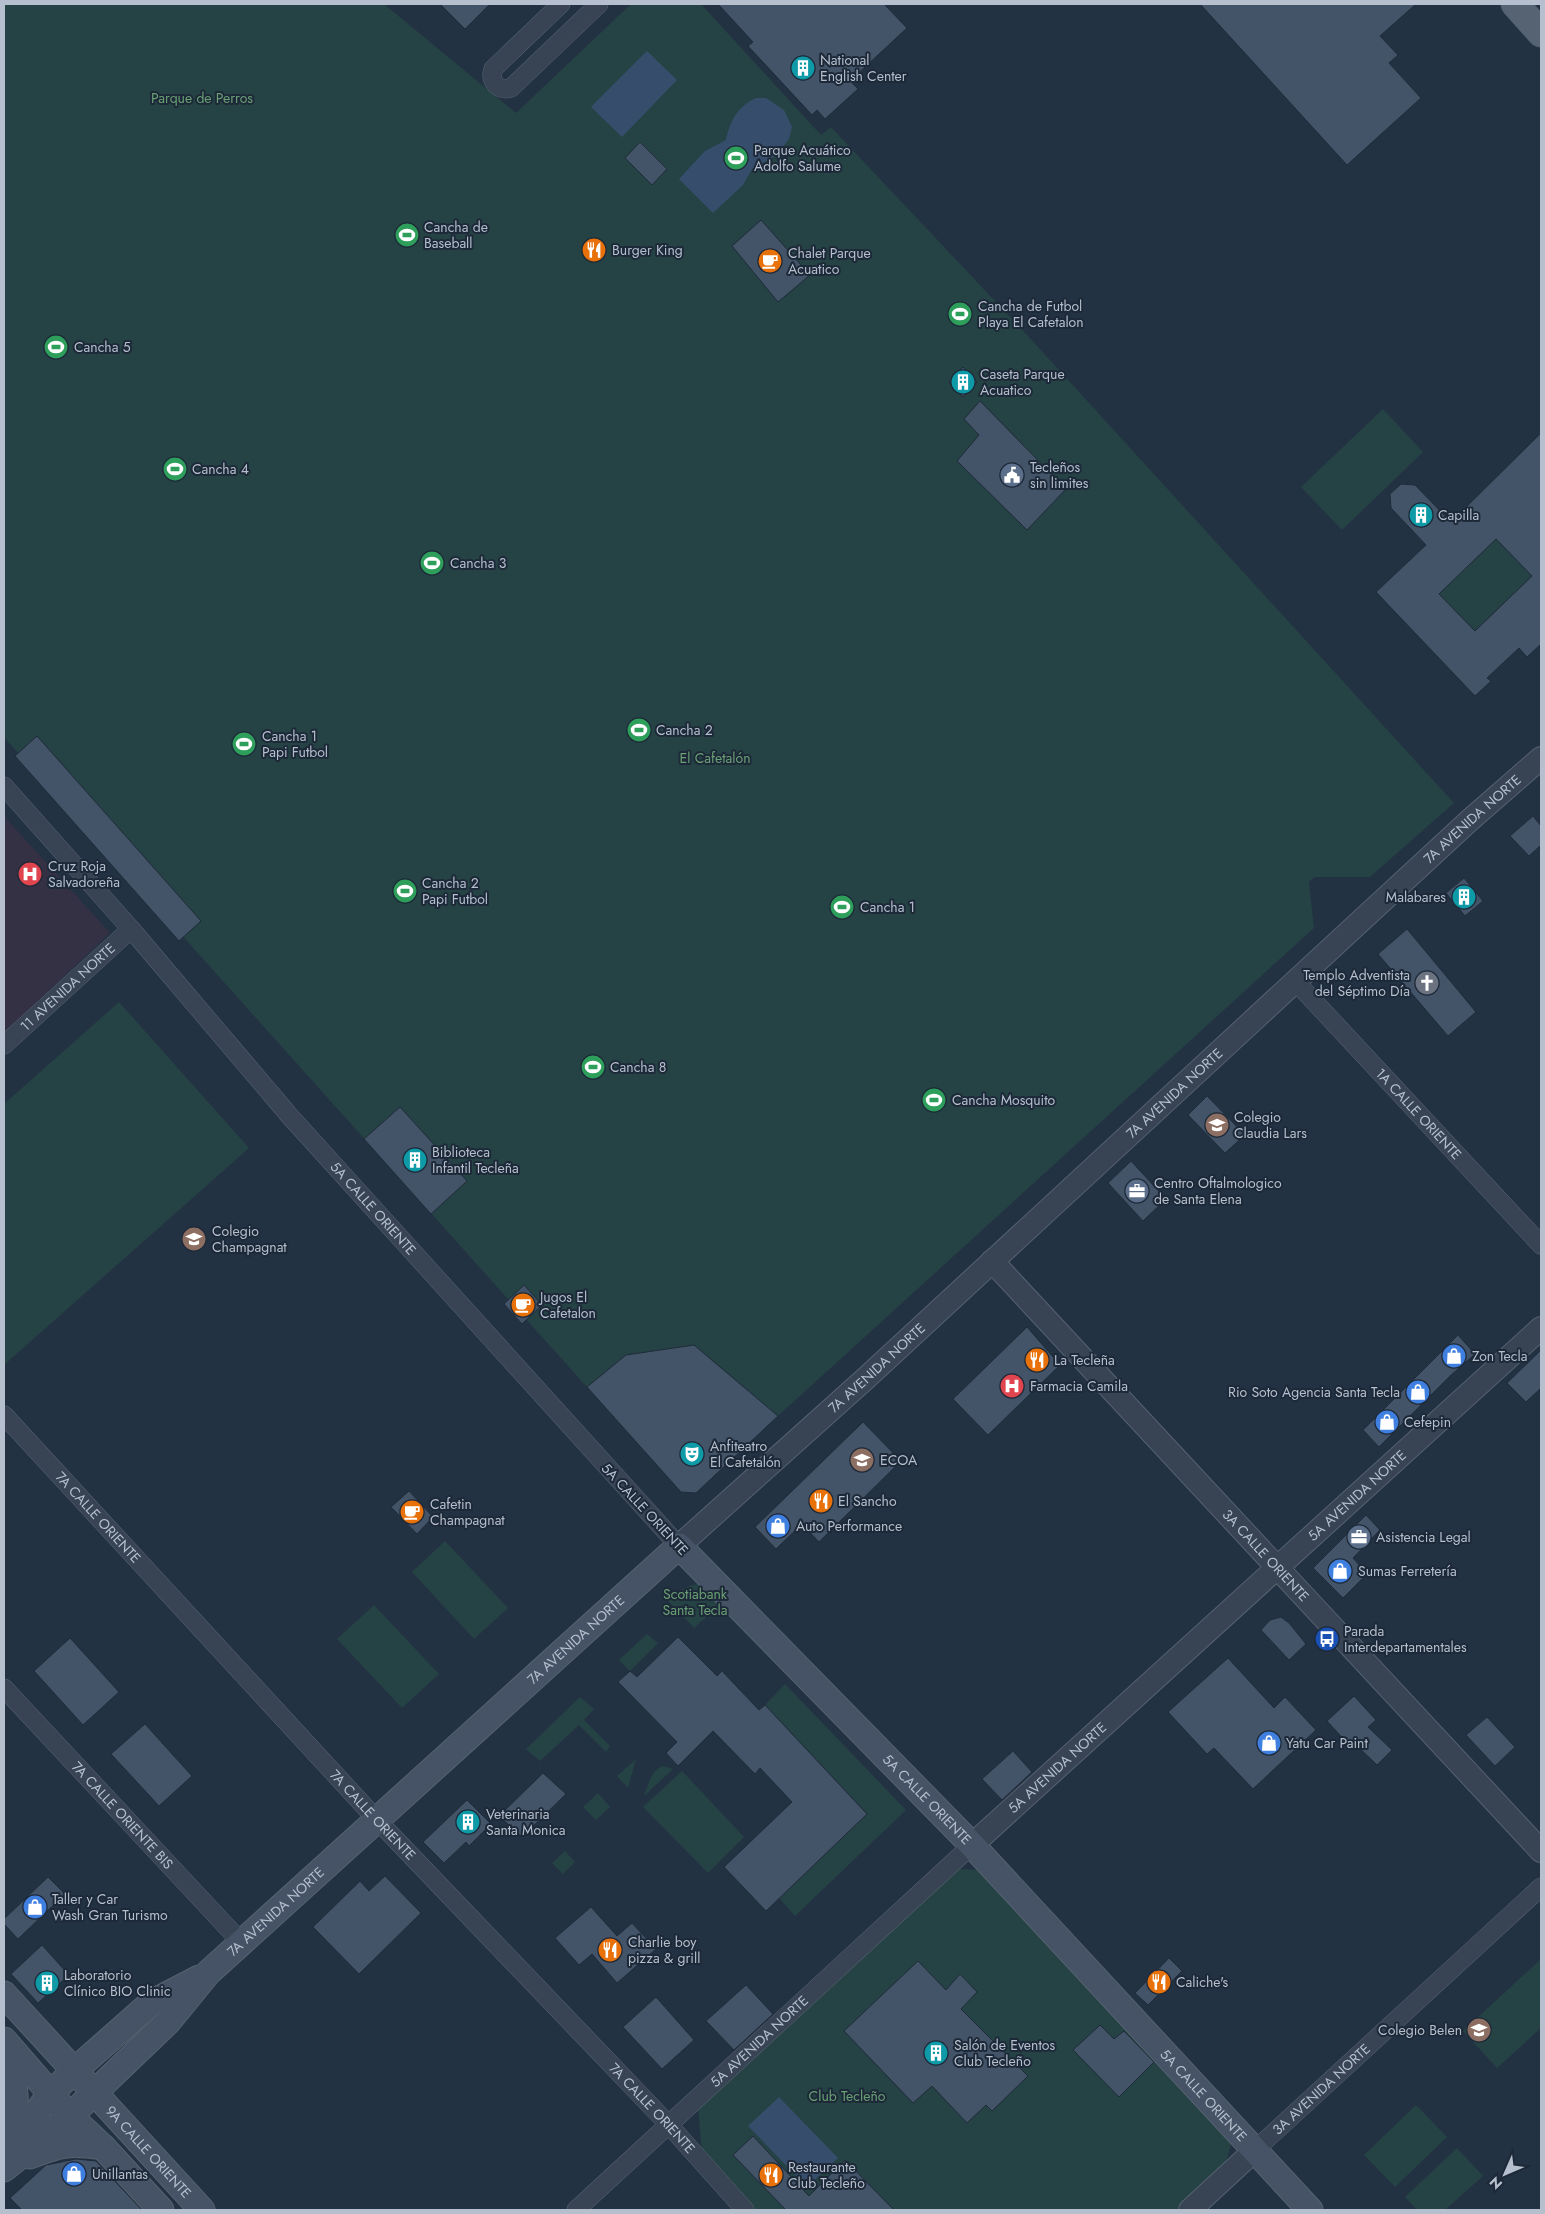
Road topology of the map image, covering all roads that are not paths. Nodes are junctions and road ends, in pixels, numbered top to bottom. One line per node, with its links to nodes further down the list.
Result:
1 (561, 4): 2 (street)
2 (599, 4)
3 (1515, 4): 4 (main road)
4 (1541, 32)
5 (1541, 758): 8 (street, 7A AVENIDA NORTE)
6 (4, 786): 7 (street, 5A CALLE ORIENTE)
7 (131, 929): 9 (street, 11 AVENIDA NORTE); 14 (street, 5A CALLE ORIENTE)
8 (1296, 982): 10 (street, 1A CALLE ORIENTE); 11 (street, 7A AVENIDA NORTE)
9 (4, 1044)
10 (1541, 1245)
11 (992, 1261): 14 (street, 7A AVENIDA NORTE); 15 (street, 3A CALLE ORIENTE)
12 (1541, 1328): 15 (street, 5A AVENIDA NORTE)
13 (4, 1415): 17 (street, 7A CALLE ORIENTE)
14 (679, 1546): 17 (main road, 7A AVENIDA NORTE); 18 (main road, 5A CALLE ORIENTE)
15 (1277, 1569): 18 (street, 5A AVENIDA NORTE); 19 (street, 3A CALLE ORIENTE)
16 (4, 1688): 21 (street, 7A CALLE ORIENTE BIS)
17 (378, 1821): 21 (main road, 7A AVENIDA NORTE); 29 (street, 7A CALLE ORIENTE)
18 (972, 1845): 29 (street, 5A AVENIDA NORTE); 32 (main road, 5A CALLE ORIENTE)
19 (1541, 1851)
20 (1541, 1887): 32 (street, 3A AVENIDA NORTE)
21 (242, 1942): 22 (main road, 7A AVENIDA NORTE)
22 (208, 1974): 25 (main road, 7A AVENIDA NORTE); 26 (main road, 7A AVENIDA NORTE)
23 (4, 1994): 25 (main road, 9A CALLE ORIENTE)
24 (4, 2041): 27 (main road); 30 (main road)
25 (75, 2070): 26 (main road, 9A CALLE ORIENTE); 27 (main road, 7A AVENIDA NORTE)
26 (95, 2091): 28 (main road, 7A AVENIDA NORTE); 36 (main road, 9A CALLE ORIENTE)
27 (50, 2094): 28 (main road); 33 (main road, 7A AVENIDA NORTE)
28 (70, 2116): 31 (main road); 34 (main road, 7A AVENIDA NORTE)
29 (669, 2125): 37 (street, 5A AVENIDA NORTE); 38 (street, 7A CALLE ORIENTE)
30 (4, 2147)
31 (102, 2147): 34 (main road); 35 (main road)
32 (1255, 2150): 39 (street, 3A AVENIDA NORTE); 40 (main road, 5A CALLE ORIENTE)
33 (4, 2158)
34 (4, 2170)
35 (161, 2210)
36 (202, 2210)
37 (576, 2210)
38 (744, 2210)
39 (1190, 2210)
40 (1310, 2210)

